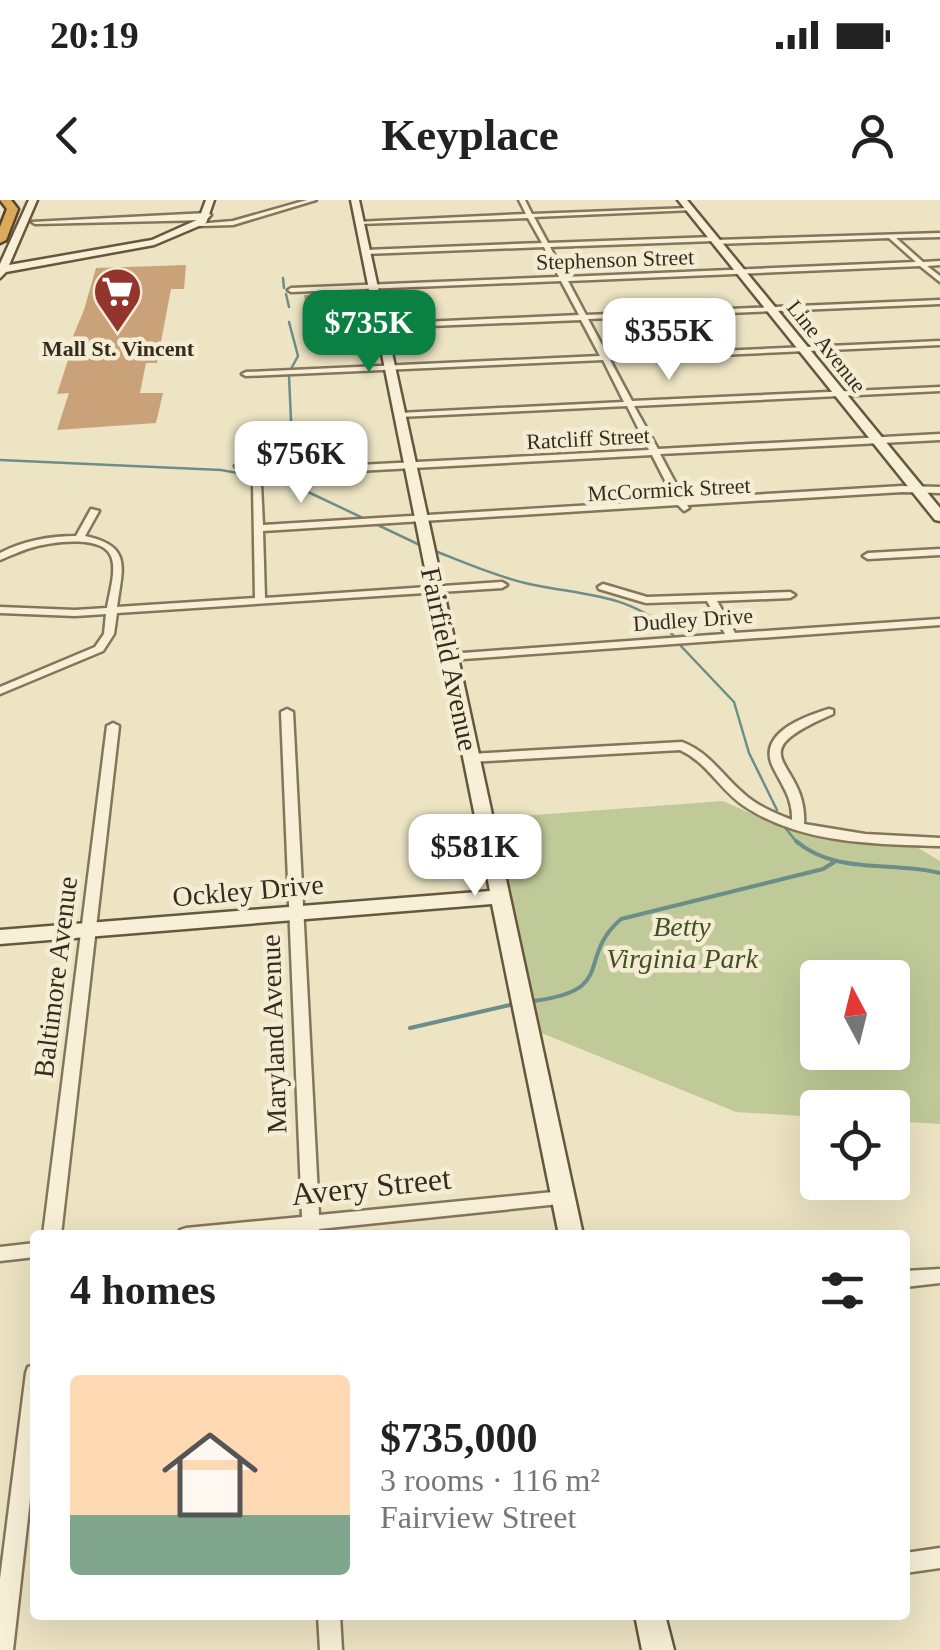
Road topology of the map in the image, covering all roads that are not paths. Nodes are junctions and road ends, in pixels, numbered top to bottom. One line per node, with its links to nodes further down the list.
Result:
1 (210, 200): 10 (street)
2 (314, 200): 10 (street)
3 (355, 200): 11 (street, Fairfield Avenue)
4 (522, 200): 8 (street)
5 (31, 201): 9 (highway); 18 (street)
6 (2, 202): 9 (highway)
7 (686, 205): 8 (street); 15 (street, Line Avenue)
8 (531, 216): 11 (street); 16 (street)
9 (11, 218): 14 (highway)
10 (205, 219): 10 (street); 19 (street)
11 (358, 222): 17 (street, Fairfield Avenue)
12 (940, 234): 13 (street)
13 (890, 236): 15 (street); 21 (street)
14 (0, 240)
15 (715, 241): 16 (street); 22 (street, Line Avenue)
16 (547, 246): 17 (street); 24 (street)
17 (364, 252): 26 (street, Fairfield Avenue)
18 (10, 255): 19 (street); 23 (street)
19 (64, 259): 23 (street)
20 (940, 263): 21 (street, Stephenson Street)
21 (921, 264): 22 (street, Stephenson Street); 25 (street)
22 (740, 271): 24 (street, Stephenson Street); 29 (street, Line Avenue)
23 (1, 272)
24 (564, 279): 26 (street, Stephenson Street); 30 (street)
25 (940, 280)
26 (372, 287): 27 (street, Stephenson Street); 31 (street, Fairfield Avenue)
27 (291, 290)
28 (940, 302): 29 (street)
29 (771, 308): 30 (street); 33 (street, Line Avenue)
30 (584, 317): 31 (street); 34 (street)
31 (380, 326): 35 (street, Fairfield Avenue)
32 (940, 343): 33 (street)
33 (803, 348): 34 (street); 38 (street, Line Avenue)
34 (606, 358): 35 (street); 39 (street)
35 (389, 368): 36 (street); 40 (street, Fairfield Avenue)
36 (246, 374)
37 (940, 389): 38 (street)
38 (840, 394): 39 (street); 42 (street, Line Avenue)
39 (629, 404): 40 (street); 43 (street)
40 (399, 416): 45 (street, Fairfield Avenue)
41 (940, 437): 42 (street, Ratcliff Street)
42 (878, 440): 43 (street, Ratcliff Street); 48 (street, Line Avenue)
43 (654, 452): 45 (street, Ratcliff Street); 49 (street)
44 (239, 466): 45 (street, Ratcliff Street)
45 (410, 466): 52 (street, Fairfield Avenue)
46 (257, 484): 53 (street)
47 (940, 490): 48 (street, McCormick Street)
48 (915, 491): 49 (street, McCormick Street); 51 (street, Line Avenue)
49 (683, 505): 52 (street, McCormick Street)
50 (94, 511): 54 (street)
51 (940, 517)
52 (425, 520): 53 (street, McCormick Street); 60 (street, Fairfield Avenue)
53 (258, 530): 63 (street)
54 (79, 540): 57 (street); 65 (street)
55 (940, 552): 56 (street)
56 (868, 556)
57 (0, 558)
58 (502, 585): 60 (street)
59 (603, 588): 62 (street)
60 (435, 590): 63 (street); 68 (street, Fairfield Avenue)
61 (790, 594): 62 (street)
62 (712, 600): 67 (street)
63 (260, 602): 65 (street)
64 (0, 610): 65 (street)
65 (111, 611): 69 (street)
66 (940, 622): 67 (street, Dudley Drive)
67 (732, 637): 68 (street, Dudley Drive)
68 (449, 656): 73 (street, Fairfield Avenue)
69 (0, 691)
70 (287, 712): 77 (street, Maryland Avenue)
71 (829, 712): 74 (street)
72 (113, 726): 78 (street, Baltimore Avenue)
73 (470, 758): 74 (street); 76 (street, Fairfield Avenue)
74 (798, 824): 75 (street)
75 (940, 842)
76 (500, 898): 77 (street, Ockley Drive); 80 (street, Fairfield Avenue)
77 (298, 914): 78 (street, Ockley Drive); 81 (street, Maryland Avenue)
78 (88, 930): 79 (street, Ockley Drive); 82 (street, Baltimore Avenue)
79 (0, 938)
80 (563, 1198): 81 (street, Avery Street); 83 (street, Fairfield Avenue)
81 (311, 1229)
82 (53, 1230)
83 (570, 1230)
84 (30, 1251): 85 (street)
85 (0, 1254)
86 (940, 1276): 87 (street)
87 (910, 1279)
88 (30, 1415): 93 (street)
89 (940, 1558): 90 (street)
90 (910, 1562)
91 (329, 1620): 94 (street)
92 (651, 1620): 95 (street)
93 (2, 1650)
94 (330, 1650)
95 (658, 1650)

